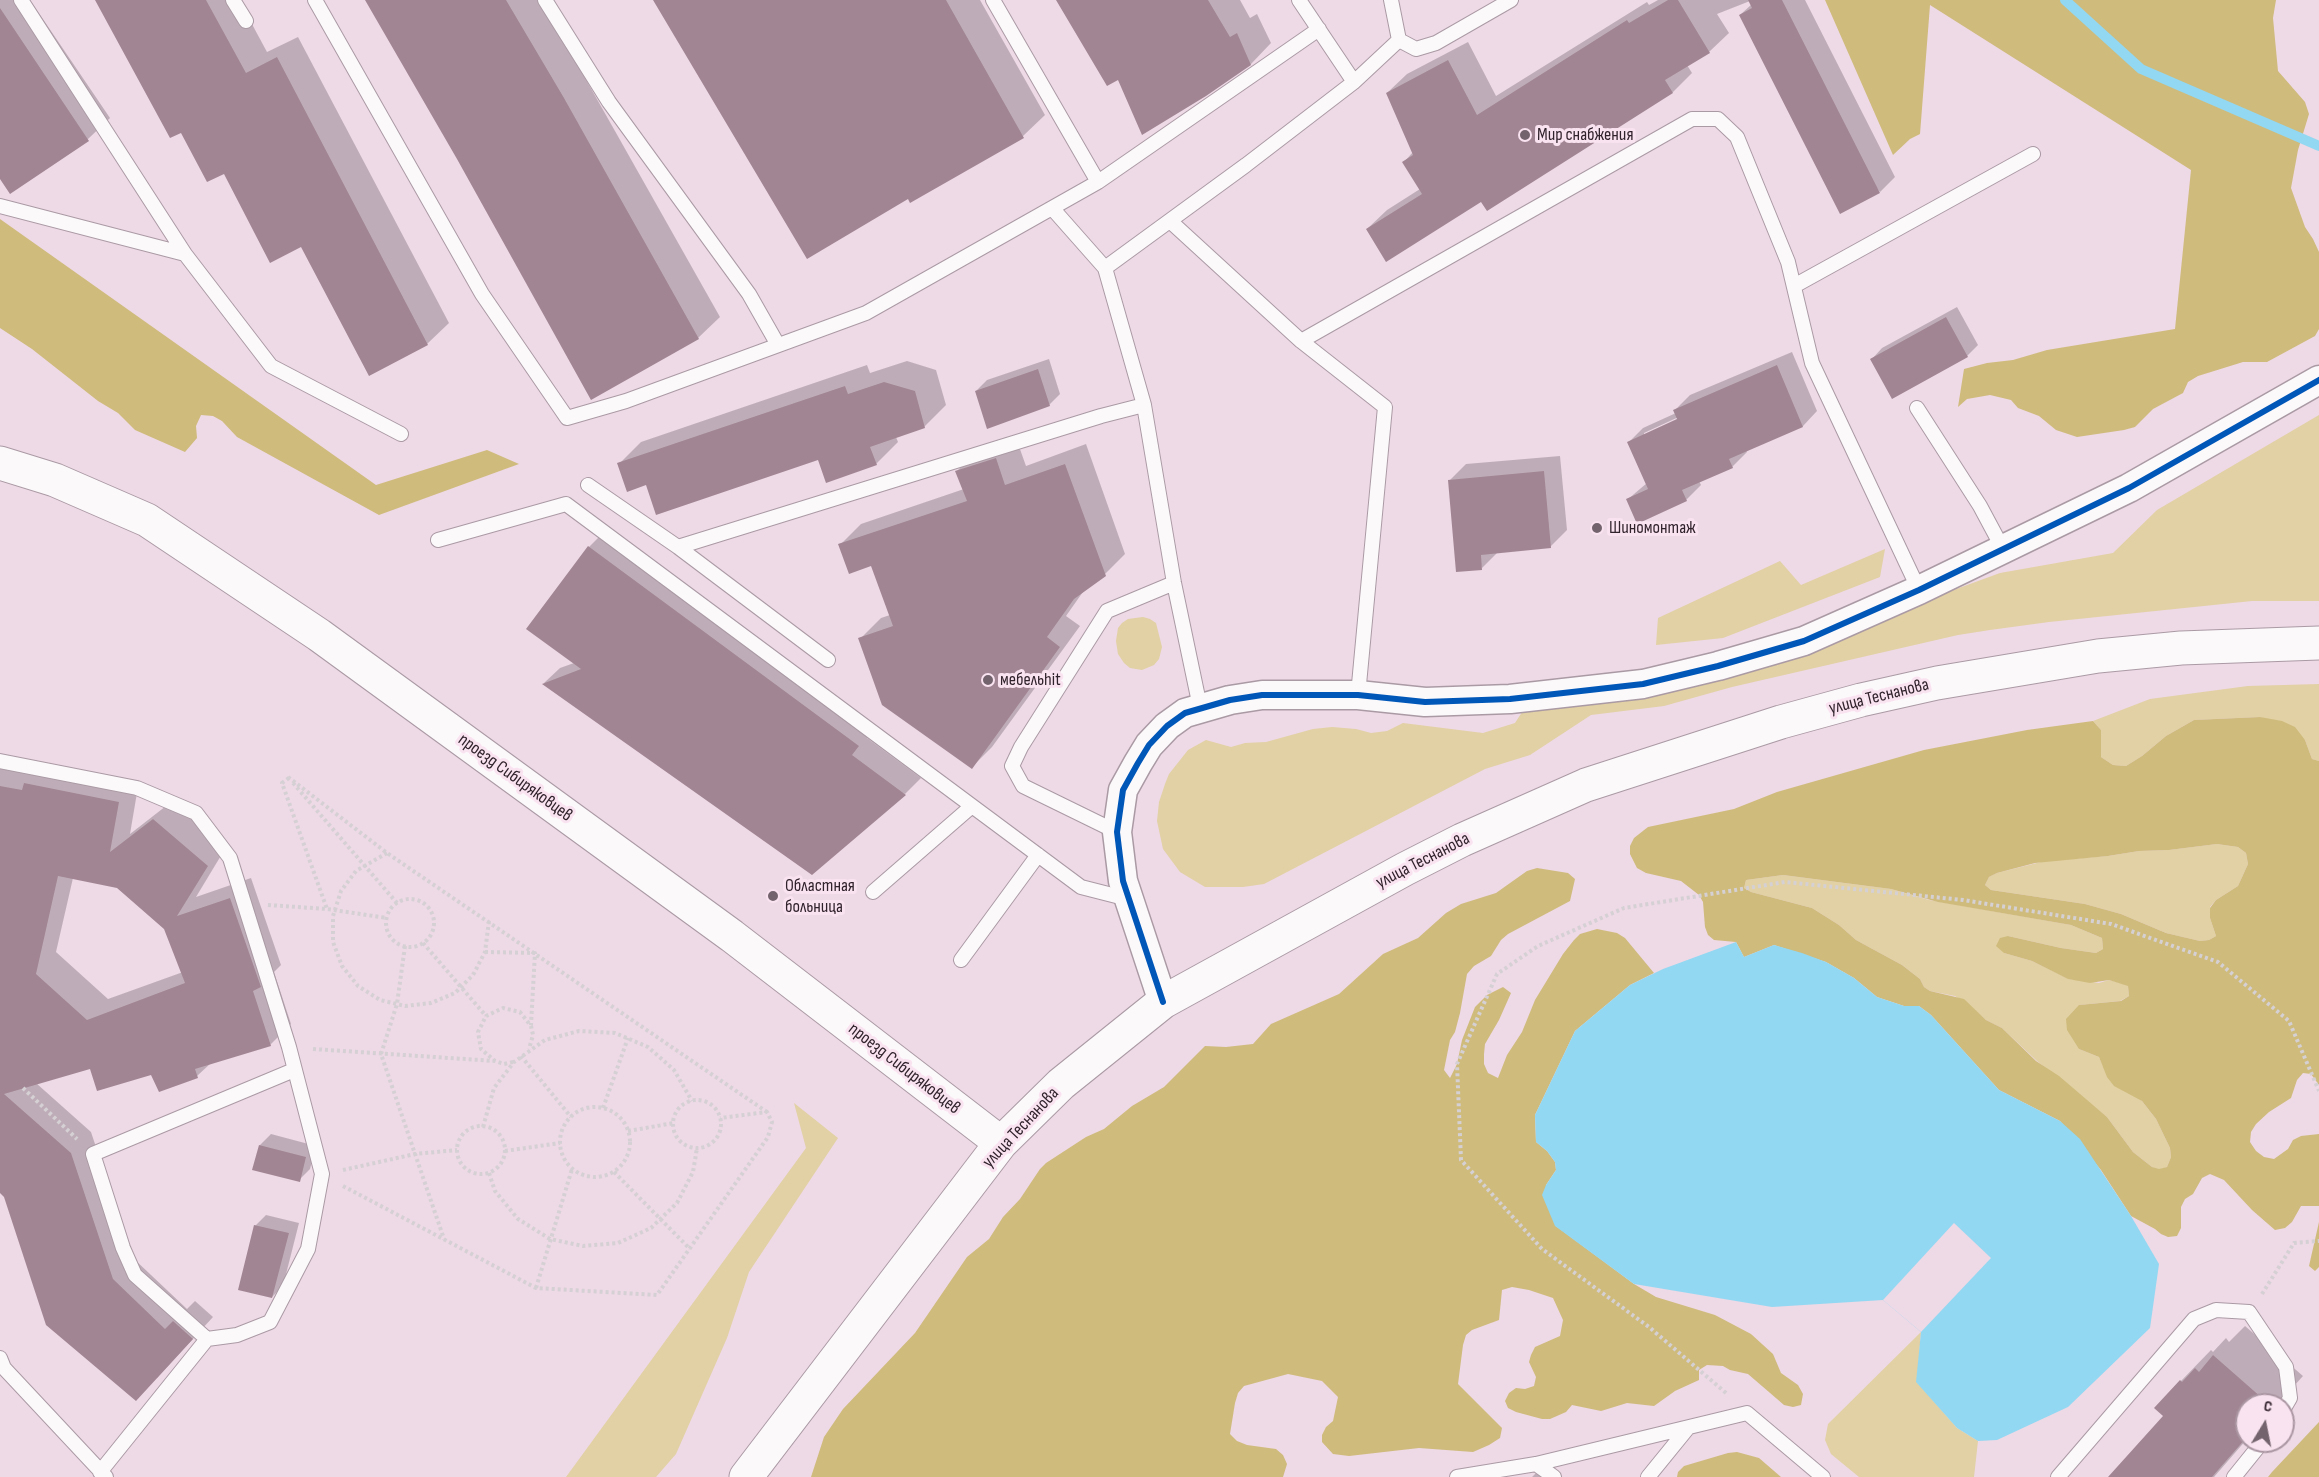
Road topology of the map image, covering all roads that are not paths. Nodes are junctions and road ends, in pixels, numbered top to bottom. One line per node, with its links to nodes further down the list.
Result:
1 (21, 0): 18 (lane)
2 (233, 0): 9 (lane)
3 (315, 0): 22 (lane)
4 (545, 0): 22 (lane)
5 (993, 0): 14 (lane)
6 (1299, 0): 10 (lane)
7 (1390, 0): 11 (lane)
8 (1511, 0): 11 (lane)
9 (246, 21)
10 (1319, 29): 12 (lane); 14 (lane)
11 (1399, 40): 12 (lane)
12 (1354, 82): 17 (lane)
13 (2032, 154): 20 (lane)
14 (1098, 182): 16 (lane)
15 (0, 206): 18 (lane)
16 (1052, 208): 19 (lane); 22 (lane)
17 (1170, 220): 19 (lane); 21 (lane)
18 (185, 254): 26 (lane)
19 (1105, 267): 24 (lane)
20 (1794, 286): 21 (lane); 33 (lane)
21 (1301, 341): 36 (lane)
22 (778, 345)
23 (2319, 380): 31 (street)
24 (1144, 405): 30 (lane); 32 (lane)
25 (1917, 408): 31 (lane)
26 (401, 434)
27 (0, 463): 47 (main road, проезд Сибиряковцев)
28 (588, 485): 30 (lane)
29 (438, 540): 39 (lane)
30 (678, 547): 35 (lane)
31 (2003, 549): 33 (street)
32 (1174, 583): 37 (lane); 40 (lane)
33 (1919, 590): 36 (street)
34 (2319, 644): 45 (main road, улица Теснанова)
35 (828, 660)
36 (1358, 695): 37 (street)
37 (1200, 707): 40 (street)
38 (0, 761): 46 (lane)
39 (972, 806): 41 (lane); 42 (lane)
40 (1117, 832): 43 (street)
41 (1038, 855): 43 (lane); 44 (lane)
42 (873, 892)
43 (1128, 899): 45 (street)
44 (961, 960)
45 (1163, 1002): 47 (main road, улица Теснанова)
46 (294, 1070): 48 (lane); 48 (lane)
47 (1001, 1143): 55 (main road, улица Теснанова)
48 (207, 1339): 54 (lane)
49 (0, 1358): 54 (lane)
50 (2289, 1393): 60 (lane)
51 (1687, 1429): 53 (lane); 58 (lane); 59 (lane)
52 (2253, 1453): 61 (lane)
53 (1536, 1464): 56 (lane); 57 (lane)
54 (103, 1474)
55 (746, 1477)
56 (1457, 1477)
57 (1554, 1477)
58 (1647, 1477)
59 (1823, 1477)
60 (2058, 1477)
61 (2234, 1477)

